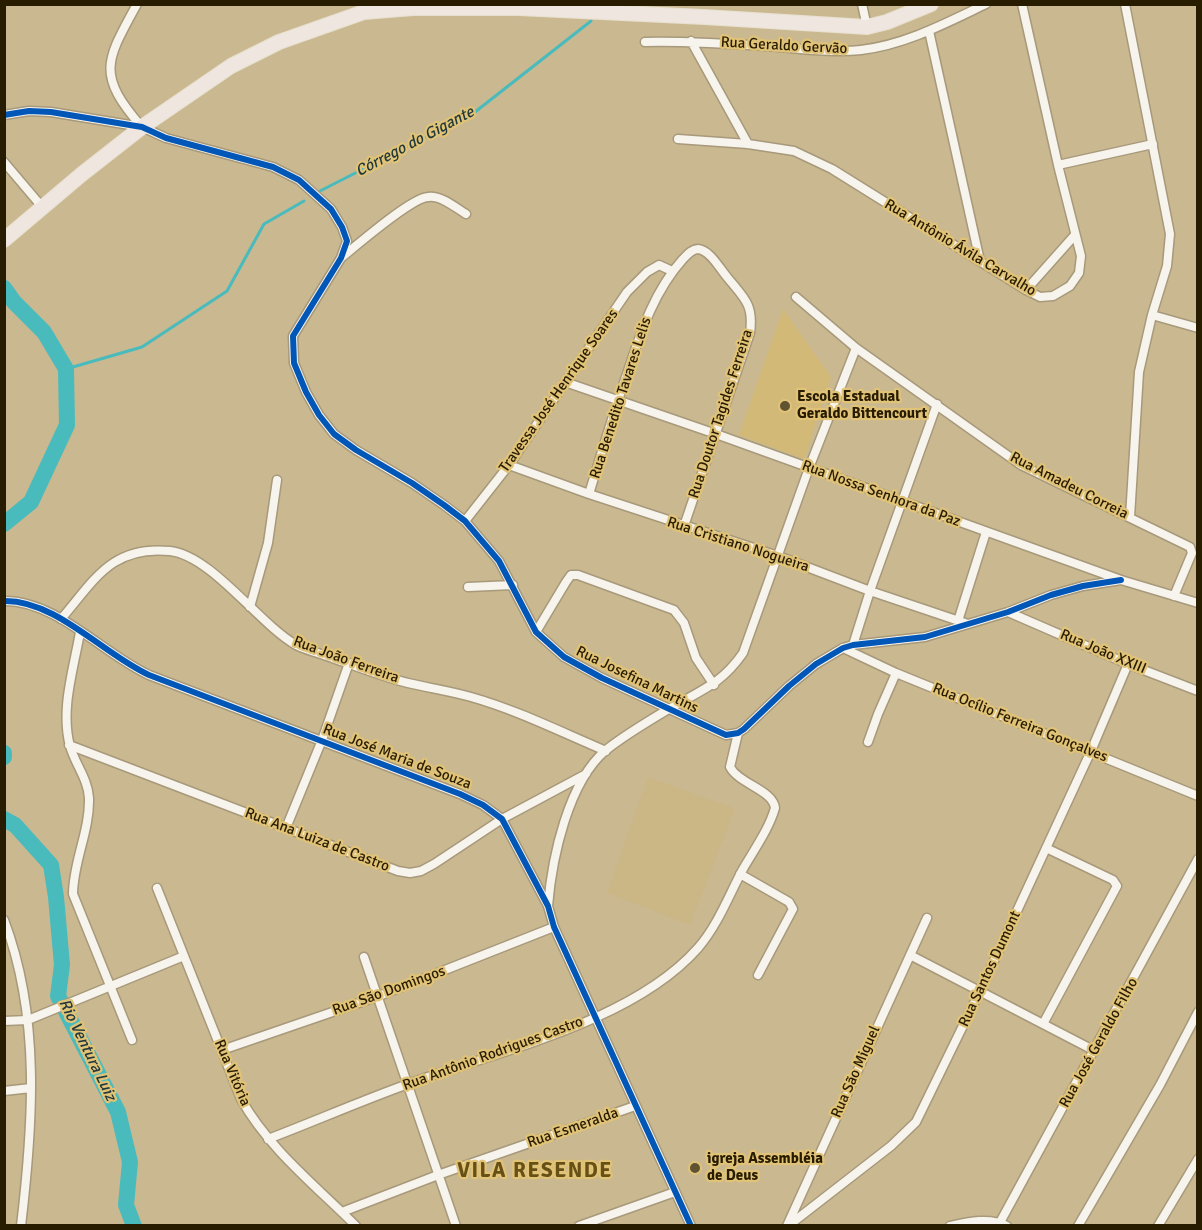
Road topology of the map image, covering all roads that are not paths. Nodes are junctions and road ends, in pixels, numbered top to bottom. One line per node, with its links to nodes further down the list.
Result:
1 (137, 4): 14 (street)
2 (862, 4): 9 (street)
3 (931, 4): 9 (highway)
4 (986, 4): 10 (street, Rua Geraldo Gervão)
5 (1022, 4): 19 (street, Rua Antônio Ávila Carvalho)
6 (1125, 4): 17 (street)
7 (368, 8): 8 (highway); 14 (highway)
8 (587, 8): 9 (highway)
9 (867, 27)
10 (929, 31): 11 (street, Rua Geraldo Gervão); 26 (street)
11 (690, 41): 12 (street, Rua Geraldo Gervão); 16 (street)
12 (645, 42)
13 (4, 116): 14 (street, Rua Josefina Martins)
14 (141, 127): 20 (highway); 25 (street, Rua Josefina Martins)
15 (678, 140): 16 (street, Rua Antônio Ávila Carvalho)
16 (748, 144): 26 (street, Rua Antônio Ávila Carvalho)
17 (1153, 144): 19 (street); 30 (street)
18 (4, 162): 20 (street)
19 (1058, 165): 22 (street, Rua Antônio Ávila Carvalho)
20 (43, 208): 23 (highway)
21 (466, 214): 25 (street)
22 (1074, 236): 28 (street); 28 (street, Rua Antônio Ávila Carvalho)
23 (4, 240)
24 (699, 249): 27 (street, Rua Benedito Tavares Lelis); 36 (street, Rua Doutor Tagides Ferreira)
25 (341, 258): 43 (street, Rua Josefina Martins)
26 (980, 261): 28 (street, Rua Antônio Ávila Carvalho)
27 (672, 271): 33 (street, Travessa José Henrique Soares); 34 (street, Rua Benedito Tavares Lelis)
28 (1026, 290)
29 (796, 297): 32 (street, Rua Amadeu Correia)
30 (1152, 315): 31 (street); 42 (street)
31 (1197, 328)
32 (856, 348): 35 (street, Rua Amadeu Correia); 38 (street)
33 (565, 382): 34 (street, Rua Nossa Senhora da Paz); 37 (street, Travessa José Henrique Soares)
34 (618, 400): 36 (street, Rua Nossa Senhora da Paz); 40 (street, Rua Benedito Tavares Lelis)
35 (937, 404): 41 (street); 42 (street, Rua Amadeu Correia)
36 (716, 434): 38 (street, Rua Nossa Senhora da Paz); 44 (street, Rua Doutor Tagides Ferreira)
37 (509, 465): 40 (street, Rua Cristiano Nogueira); 43 (street, Travessa José Henrique Soares)
38 (809, 468): 41 (street, Rua Nossa Senhora da Paz); 46 (street)
39 (277, 480): 54 (street)
40 (589, 494): 44 (street, Rua Cristiano Nogueira)
41 (901, 502): 45 (street, Rua Nossa Senhora da Paz); 50 (street)
42 (1130, 517): 51 (street, Rua Amadeu Correia)
43 (465, 521): 48 (street, Rua Josefina Martins)
44 (684, 526): 46 (street, Rua Cristiano Nogueira)
45 (986, 532): 47 (street, Rua Nossa Senhora da Paz); 57 (street)
46 (778, 556): 50 (street, Rua Cristiano Nogueira); 66 (street)
47 (1121, 580): 51 (street, Rua Nossa Senhora da Paz); 55 (street)
48 (513, 585): 49 (street); 60 (street, Rua Josefina Martins)
49 (468, 586)
50 (870, 591): 57 (street, Rua Cristiano Nogueira); 61 (street)
51 (1174, 596): 53 (street, Rua Nossa Senhora da Paz)
52 (4, 601): 56 (street, Rua José Maria de Souza)
53 (1197, 603)
54 (250, 607): 56 (street, Rua João Ferreira); 63 (street, Rua João Ferreira)
55 (1008, 612): 58 (street); 64 (street, Rua João XXIII)
56 (61, 619): 59 (street, Rua José Maria de Souza)
57 (958, 621): 58 (street, Rua Cristiano Nogueira)
58 (968, 624): 61 (street)
59 (80, 632): 70 (street, Rua José Maria de Souza); 72 (street)
60 (536, 632): 66 (street); 68 (street, Rua Josefina Martins)
61 (853, 645): 62 (street)
62 (843, 648): 65 (street, Rua Ocílio Ferreira Gonçalves); 69 (street)
63 (349, 663): 70 (street); 73 (street, Rua João Ferreira)
64 (1128, 664): 67 (street, Rua João XXIII); 74 (street, Rua Santos Dumont)
65 (897, 672): 71 (street); 74 (street, Rua Ocílio Ferreira Gonçalves)
66 (714, 685): 68 (street)
67 (1197, 692)
68 (668, 709): 69 (street, Rua Josefina Martins); 73 (street)
69 (738, 733): 81 (street, Rua Antônio Rodrigues Castro)
70 (322, 741): 77 (street, Rua José Maria de Souza); 78 (street)
71 (868, 742)
72 (69, 745): 78 (street, Rua Ana Luiza de Castro); 91 (street)
73 (606, 751): 75 (street)
74 (1091, 751): 76 (street, Rua Ocílio Ferreira Gonçalves); 79 (street, Rua Santos Dumont)
75 (586, 774): 77 (street, Rua Ana Luiza de Castro); 83 (street)
76 (1197, 796)
77 (502, 819): 78 (street, Rua Ana Luiza de Castro); 83 (street, Rua José Maria de Souza)
78 (286, 828)
79 (1046, 848): 92 (street, Rua Santos Dumont); 98 (street)
80 (1197, 859): 101 (street, Rua José Geraldo Filho)
81 (740, 874): 90 (street); 95 (street, Rua Antônio Rodrigues Castro)
82 (158, 888): 88 (street, Rua Vitória)
83 (548, 906): 86 (street, Rua José Maria de Souza)
84 (927, 918): 87 (street, Rua São Miguel)
85 (4, 920): 96 (street)
86 (554, 927): 93 (street, Rua São Domingos); 95 (street, Rua José Maria de Souza)
87 (910, 955): 92 (street); 117 (street, Rua São Miguel)
88 (184, 956): 91 (street); 100 (street, Rua Vitória)
89 (364, 957): 93 (street)
90 (758, 975)
91 (110, 987): 96 (street); 99 (street)
92 (980, 991): 98 (street); 117 (street, Rua Santos Dumont)
93 (379, 996): 100 (street, Rua São Domingos); 102 (street)
94 (1197, 1012): 119 (street)
95 (595, 1017): 102 (street, Rua Antônio Rodrigues Castro); 105 (street, Rua José Maria de Souza)
96 (28, 1020): 97 (street); 103 (street)
97 (4, 1021)
98 (1043, 1024): 101 (street)
99 (132, 1040)
100 (222, 1050): 106 (street, Rua Vitória)
101 (1095, 1051): 111 (street, Rua José Geraldo Filho)
102 (409, 1084): 106 (street, Rua Antônio Rodrigues Castro); 108 (street)
103 (31, 1088): 104 (street); 112 (street)
104 (4, 1091)
105 (635, 1106): 108 (street, Rua Esmeralda); 109 (street, Rua José Maria de Souza)
106 (268, 1139): 110 (street, Rua Vitória)
107 (1197, 1159): 120 (street)
108 (438, 1175): 110 (street, Rua Esmeralda); 114 (street)
109 (675, 1191): 115 (street); 116 (street, Rua José Maria de Souza)
110 (342, 1212): 113 (street, Rua Vitória)
111 (1002, 1224): 118 (street)
112 (21, 1226)
113 (356, 1226)
114 (456, 1226)
115 (579, 1226)
116 (691, 1226)
117 (787, 1226)
118 (950, 1226)
119 (1078, 1226)
120 (1158, 1226)

